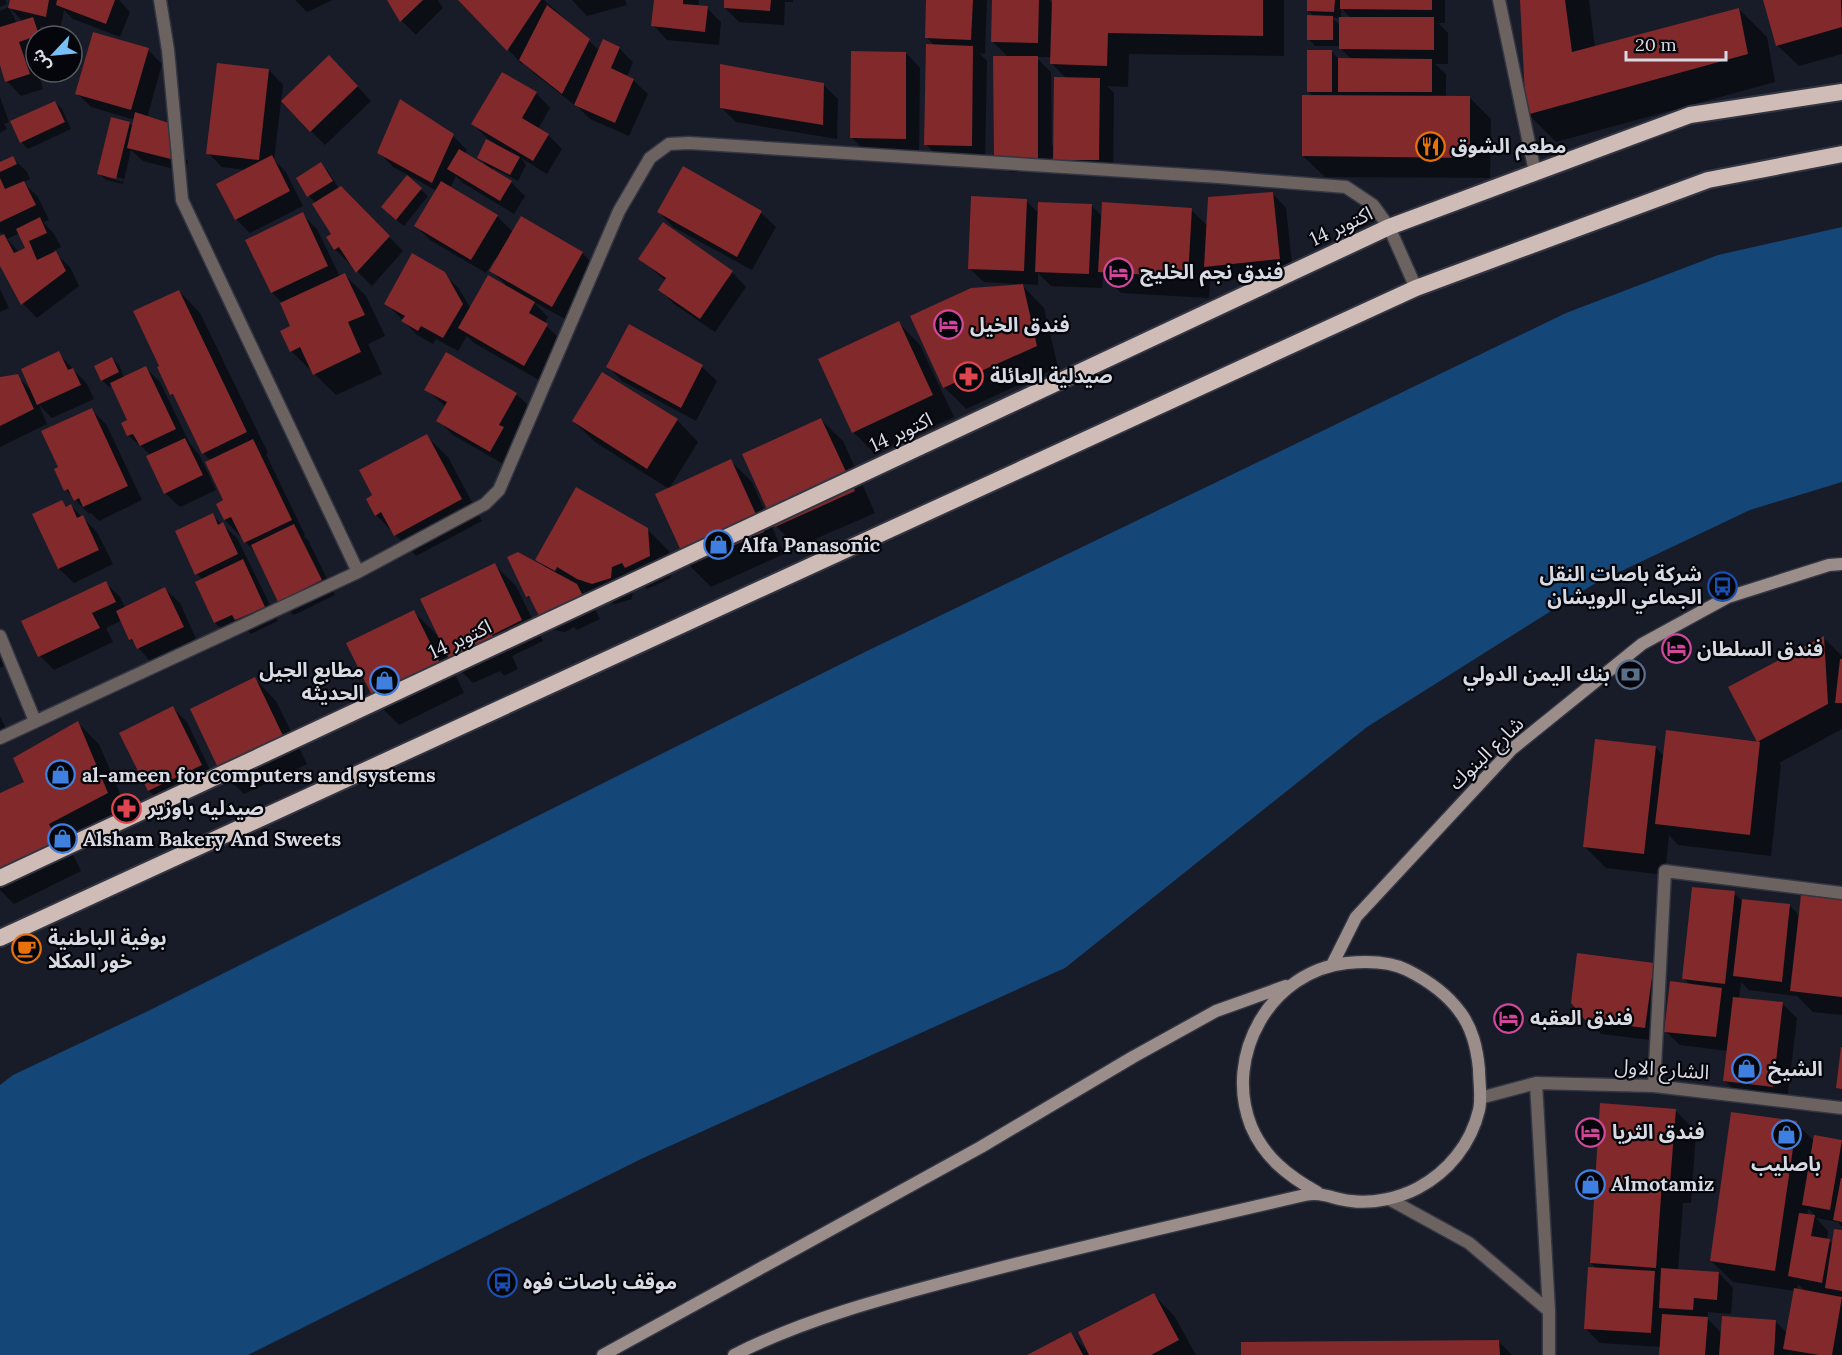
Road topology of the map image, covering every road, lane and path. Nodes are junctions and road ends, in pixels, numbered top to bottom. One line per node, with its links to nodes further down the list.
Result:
1 (160, 0): 9 (street)
2 (1499, 0): 5 (street)
3 (1842, 92): 5 (highway, 14 اكتوبر)
4 (1842, 154): 7 (highway)
5 (1535, 172): 6 (highway, 14 اكتوبر)
6 (1389, 226): 7 (street); 9 (street); 13 (highway, 14 اكتوبر)
7 (1416, 288): 15 (highway)
8 (1842, 564): 16 (main road, شارع البنوك)
9 (358, 573): 11 (street)
10 (0, 636): 11 (street)
11 (35, 721): 12 (street)
12 (0, 738)
13 (0, 878)
14 (1842, 893): 19 (street)
15 (0, 939)
16 (1332, 965): 17 (main road); 20 (main road)
17 (1293, 983): 22 (main road); 25 (main road)
18 (1536, 1083): 19 (street, الشارع الاول); 20 (street, الشارع الاول); 24 (street)
19 (1654, 1086): 21 (street, الشارع الاول)
20 (1480, 1098): 23 (main road)
21 (1842, 1108)
22 (1317, 1192): 23 (main road); 26 (main road)
23 (1389, 1199): 24 (street)
24 (1549, 1311): 27 (street)
25 (603, 1355)
26 (734, 1355)
27 (1550, 1355)

